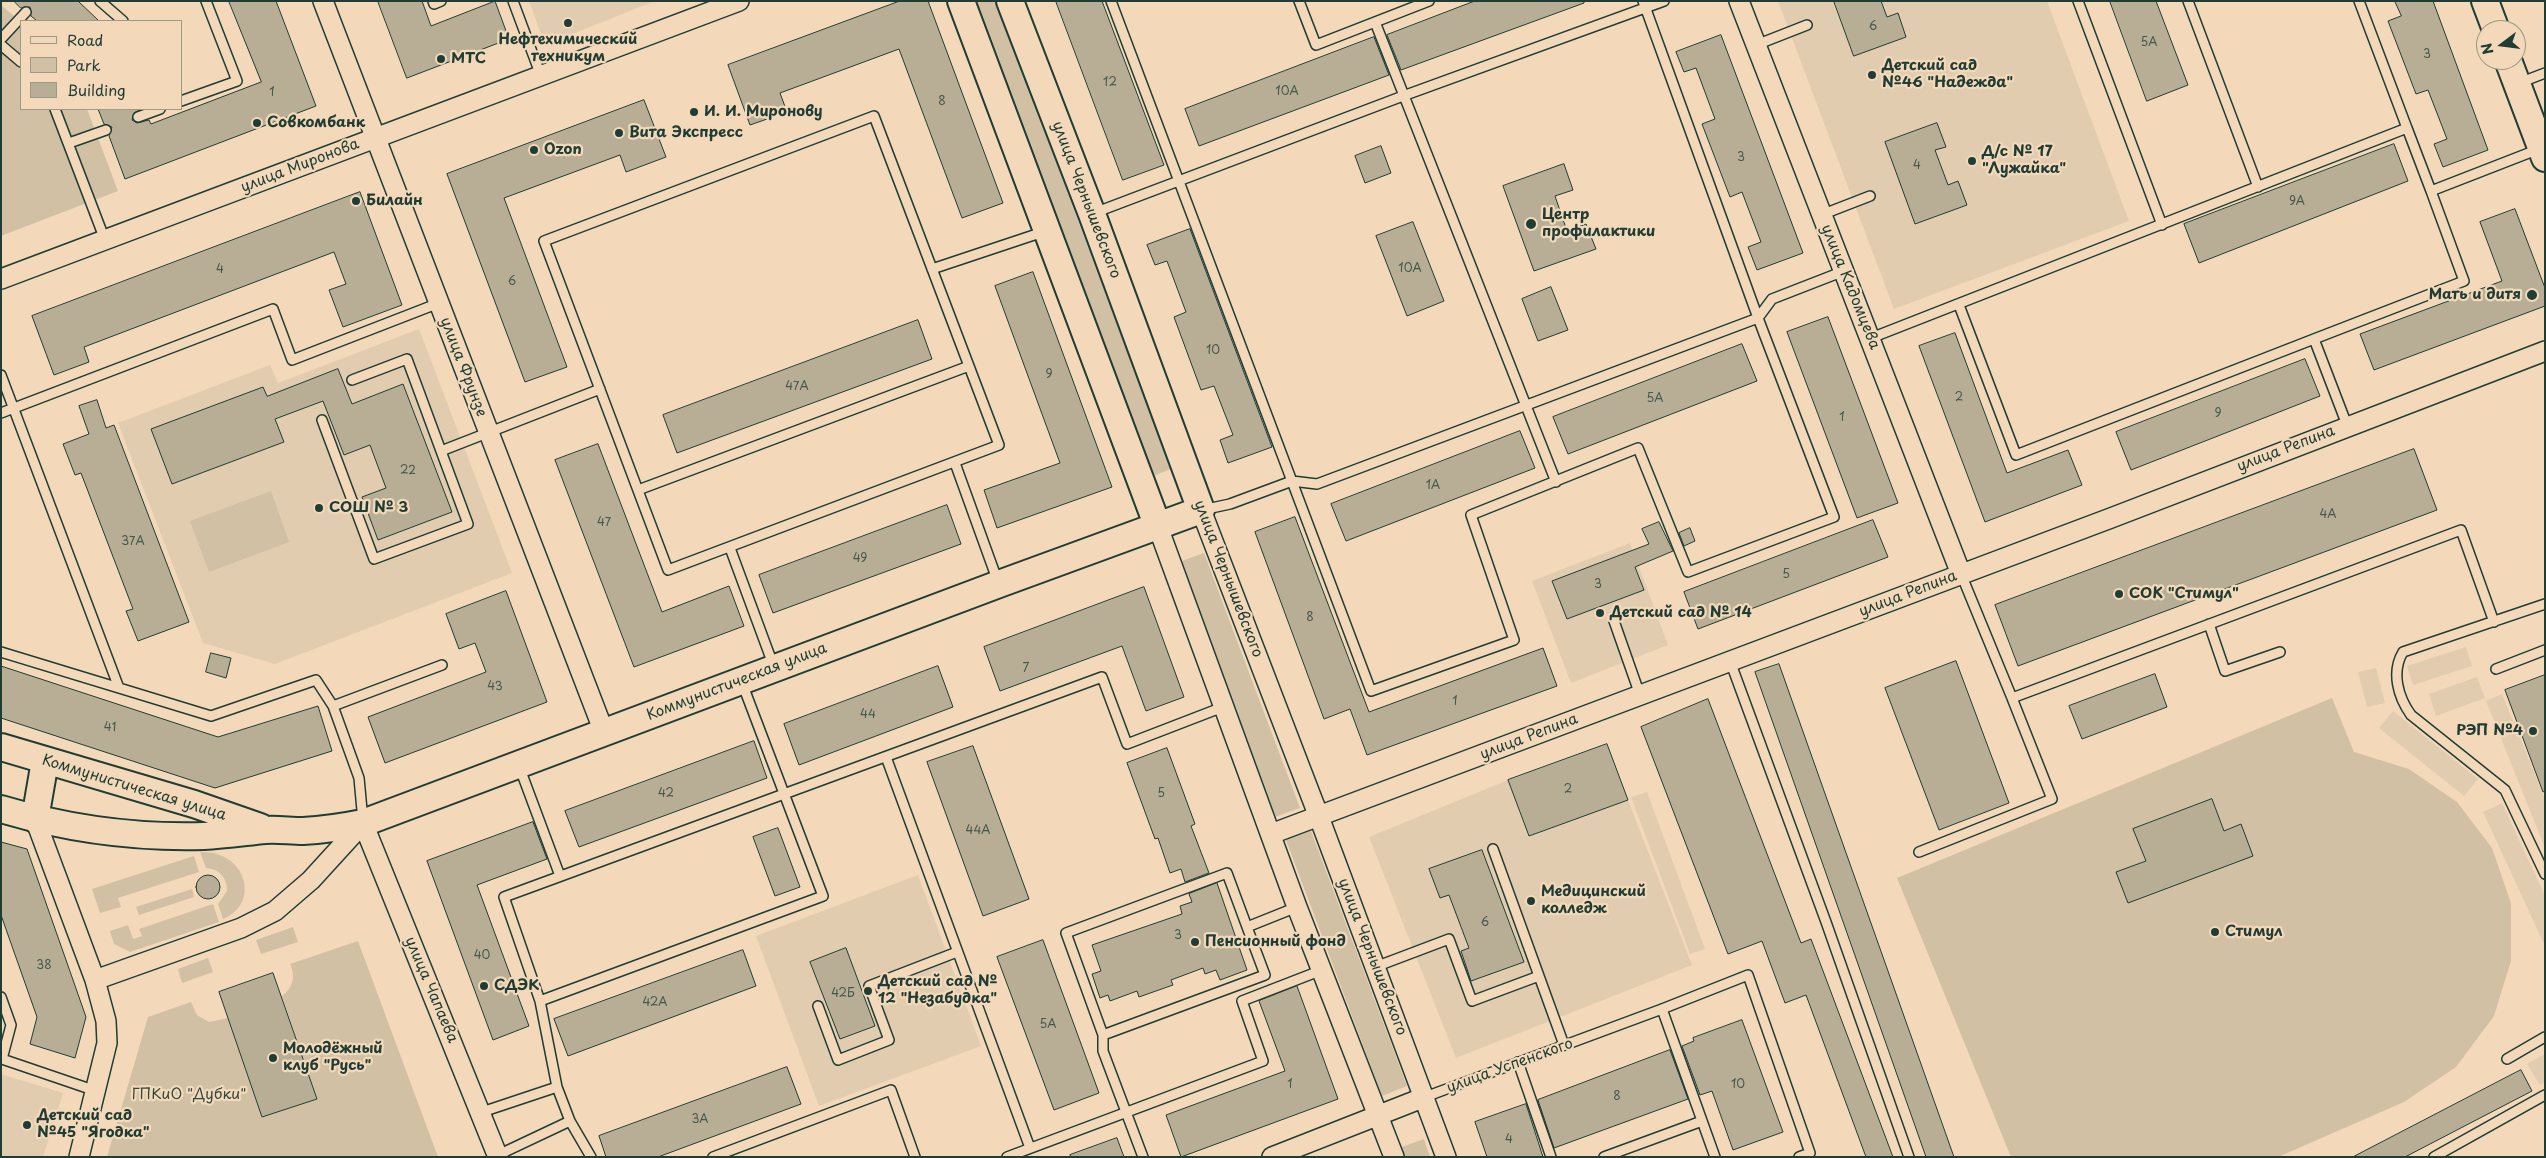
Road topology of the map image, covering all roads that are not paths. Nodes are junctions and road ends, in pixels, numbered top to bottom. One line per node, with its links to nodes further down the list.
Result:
1 (100, 1): 21 (lane)
2 (206, 1): 33 (lane)
3 (323, 1): 39 (street, улица Фрунзе)
4 (433, 1): 5 (lane)
5 (441, 1)
6 (513, 1): 31 (lane)
7 (739, 1): 31 (street, улица Миронова)
8 (960, 1): 49 (main road)
9 (1010, 1): 46 (main road, улица Чернышевского)
10 (1111, 1): 42 (lane)
11 (1299, 1): 23 (lane)
12 (1429, 1): 23 (lane)
13 (1664, 1): 19 (lane)
14 (1739, 1): 27 (street, улица Кадомцева)
15 (2078, 1): 48 (lane)
16 (2188, 1): 43 (lane)
17 (2359, 1): 37 (lane)
18 (2485, 1): 22 (main road)
19 (1644, 5): 32 (lane); 56 (lane)
20 (26, 12): 25 (lane)
21 (122, 20)
22 (2492, 20)
23 (1376, 22): 32 (lane)
24 (1807, 24): 27 (lane)
25 (1, 39)
26 (1, 45): 28 (lane)
27 (1756, 45): 47 (street, улица Кадомцева)
28 (20, 61)
29 (2513, 72): 30 (lane); 41 (main road)
30 (2545, 74)
31 (542, 76): 39 (street, улица Миронова)
32 (1403, 96): 42 (lane); 64 (lane)
33 (182, 101)
34 (54, 110): 40 (lane)
35 (157, 110): 36 (lane)
36 (138, 117)
37 (2407, 128): 43 (lane); 44 (lane)
38 (106, 130): 40 (lane)
39 (375, 138): 50 (street, улица Миронова); 54 (street, улица Фрунзе)
40 (69, 143): 50 (lane)
41 (2543, 153): 44 (lane)
42 (1179, 181): 46 (lane); 72 (lane)
43 (2258, 187): 48 (lane)
44 (2430, 191): 58 (lane)
45 (1870, 196): 47 (lane)
46 (1092, 214): 75 (main road, улица Чернышевского)
47 (1821, 215): 52 (street, улица Кадомцева)
48 (2162, 224): 55 (lane)
49 (1046, 231): 51 (lane); 76 (main road)
50 (105, 240): 53 (street, улица Миронова)
51 (932, 269): 60 (lane); 63 (lane)
52 (1844, 271): 56 (lane); 57 (street, улица Кадомцева)
53 (1, 279)
54 (439, 303): 65 (lane); 69 (street, улица Фрунзе)
55 (1959, 305): 57 (lane); 58 (lane)
56 (1758, 318): 64 (lane); 73 (lane)
57 (1871, 338): 78 (street, улица Кадомцева)
58 (2314, 339): 68 (lane)
59 (2545, 351): 68 (street, улица Репина)
60 (969, 366): 71 (lane); 74 (lane)
61 (1, 375): 65 (lane)
62 (352, 380): 70 (lane)
63 (600, 390): 69 (lane); 74 (lane)
64 (1526, 406): 72 (lane); 73 (lane)
65 (14, 409): 66 (lane); 92 (lane)
66 (1, 413)
67 (322, 420): 70 (lane)
68 (2347, 425): 78 (street, улица Репина)
69 (489, 432): 70 (lane); 97 (street, улица Фрунзе)
70 (441, 451)
71 (955, 463): 77 (lane); 79 (lane)
72 (1292, 481): 73 (lane); 75 (lane)
73 (1556, 482)
74 (638, 490): 77 (lane)
75 (1201, 510): 76 (main road, Коммунистическая улица); 104 (street, улица Чернышевского)
76 (1158, 527): 79 (main road, Коммунистическая улица); 96 (street)
77 (730, 548): 89 (lane)
78 (1961, 574): 87 (street, улица Репина); 94 (lane)
79 (999, 584): 89 (main road, Коммунистическая улица)
80 (2545, 604): 82 (lane)
81 (1614, 621): 93 (lane)
82 (2494, 622): 83 (lane); 111 (lane)
83 (2209, 624): 86 (lane); 94 (lane)
84 (2545, 650): 90 (lane)
85 (1, 652): 92 (lane)
86 (2280, 652)
87 (1730, 661): 93 (street, улица Репина); 153 (lane)
88 (442, 665): 95 (lane)
89 (774, 668): 91 (main road, Коммунистическая улица)
90 (2496, 668)
91 (741, 681): 97 (main road, Коммунистическая улица); 102 (lane)
92 (119, 688): 95 (lane)
93 (1640, 695): 104 (street, улица Репина)
94 (2012, 698): 110 (lane)
95 (333, 706): 106 (lane)
96 (1223, 708): 99 (lane); 108 (street)
97 (604, 732): 101 (main road, Коммунистическая улица)
98 (1, 747): 100 (main road, Коммунистическая улица)
99 (886, 757): 102 (lane); 115 (lane)
100 (45, 761): 105 (main road); 107 (main road, Коммунистическая улица)
101 (518, 764): 106 (main road, Коммунистическая улица); 112 (lane)
102 (784, 794): 112 (lane); 121 (lane)
103 (1, 809): 105 (main road, Коммунистическая улица)
104 (1319, 817): 108 (street, улица Репина); 116 (street, улица Чернышевского)
105 (35, 819): 107 (main road, Коммунистическая улица); 119 (street)
106 (363, 823): 107 (main road, Коммунистическая улица); 119 (street); 133 (street, улица Чапаева)
107 (267, 830)
108 (1271, 834): 113 (street)
109 (1493, 849): 118 (lane)
110 (1919, 852)
111 (2545, 874)
112 (560, 876): 121 (lane)
113 (1297, 907): 114 (lane); 117 (street)
114 (1247, 927): 124 (lane); 124 (lane)
115 (957, 952): 122 (lane); 138 (lane)
116 (1376, 967): 118 (lane); 132 (street, улица Чернышевского)
117 (1322, 970): 134 (lane); 135 (street)
118 (1539, 976): 126 (lane)
119 (95, 980): 130 (street)
120 (1, 997): 130 (lane)
121 (540, 1001): 129 (lane)
122 (818, 1006)
123 (1662, 1009): 126 (lane, улица Успенского); 137 (lane); 152 (lane, улица Успенского)
124 (1103, 1035): 134 (lane)
125 (2545, 1037): 127 (lane)
126 (1564, 1046): 128 (lane, улица Успенского)
127 (2507, 1059)
128 (1518, 1062): 132 (lane, улица Успенского); 149 (lane)
129 (558, 1087): 133 (lane); 136 (lane)
130 (97, 1091): 140 (street)
131 (2545, 1095): 154 (lane)
132 (1425, 1097): 135 (street, улица Успенского); 148 (street, улица Чернышевского)
133 (482, 1112): 139 (street, улица Чапаева)
134 (1126, 1112): 138 (lane); 145 (lane)
135 (1379, 1116): 146 (street, улица Успенского); 147 (street)
136 (570, 1121): 139 (lane); 141 (lane)
137 (1702, 1121): 150 (lane); 151 (lane)
138 (1030, 1148): 144 (lane)
139 (498, 1156)
140 (79, 1157)
141 (591, 1157)
142 (713, 1157): 143 (lane)
143 (916, 1157)
144 (1007, 1157)
145 (1143, 1157)
146 (1272, 1157)
147 (1394, 1157)
148 (1446, 1157)
149 (1551, 1157)
150 (1604, 1157)
151 (1715, 1157)
152 (1799, 1157)
153 (1909, 1157)
154 (2434, 1157)

